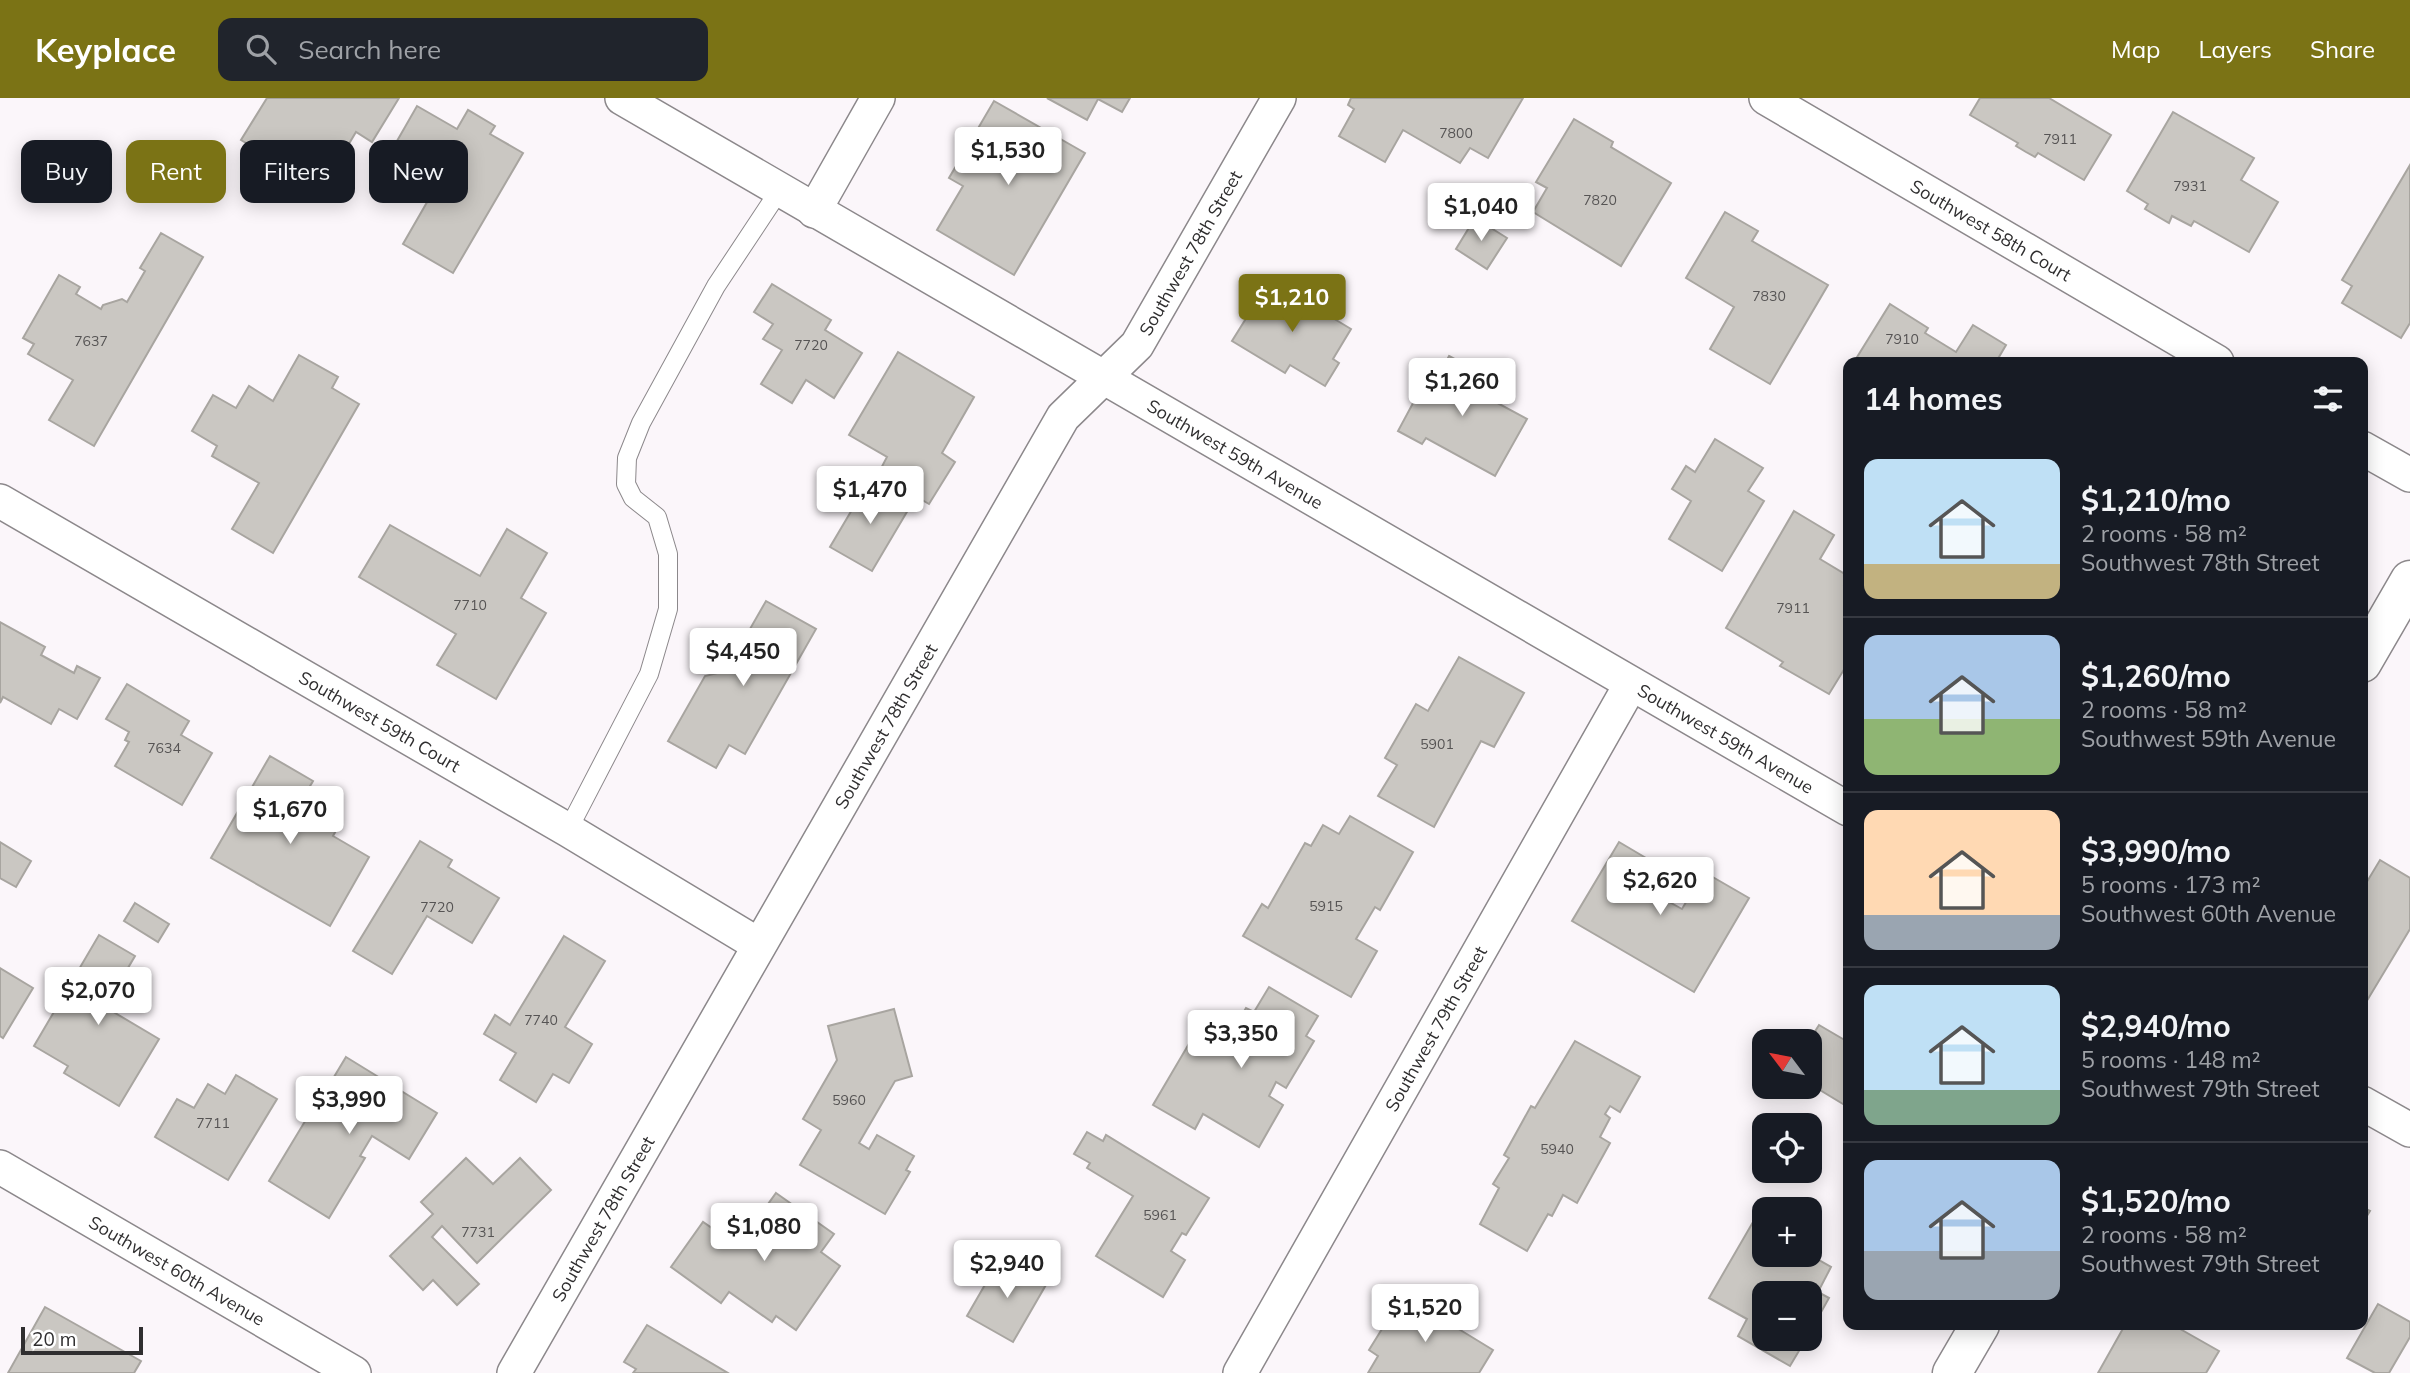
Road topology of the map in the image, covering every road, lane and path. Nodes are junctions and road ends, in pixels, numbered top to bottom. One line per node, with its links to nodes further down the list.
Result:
1 (622, 98): 5 (street, Southwest 59th Avenue)
2 (878, 98): 6 (street)
3 (1279, 98): 8 (street, Southwest 78th Street)
4 (1766, 98): 7 (street, Southwest 58th Court)
5 (779, 191): 6 (street, Southwest 59th Avenue); 16 (lane)
6 (814, 211): 8 (street, Southwest 59th Avenue)
7 (2208, 357)
8 (1104, 378): 14 (street, Southwest 59th Avenue); 17 (street, Southwest 78th Street)
9 (2368, 450): 10 (street)
10 (2410, 475)
11 (0, 501): 16 (street, Southwest 59th Court)
12 (2410, 580): 13 (street)
13 (2368, 653)
14 (1631, 684): 15 (street, Southwest 59th Avenue); 24 (street, Southwest 79th Street)
15 (1843, 806)
16 (568, 830): 17 (street, Southwest 59th Court)
17 (759, 944): 23 (street, Southwest 78th Street)
18 (2368, 1106): 19 (street)
19 (2410, 1130)
20 (0, 1167): 22 (street, Southwest 60th Avenue)
21 (1977, 1330): 25 (street)
22 (354, 1373)
23 (514, 1373)
24 (1240, 1373)
25 (1952, 1373)

